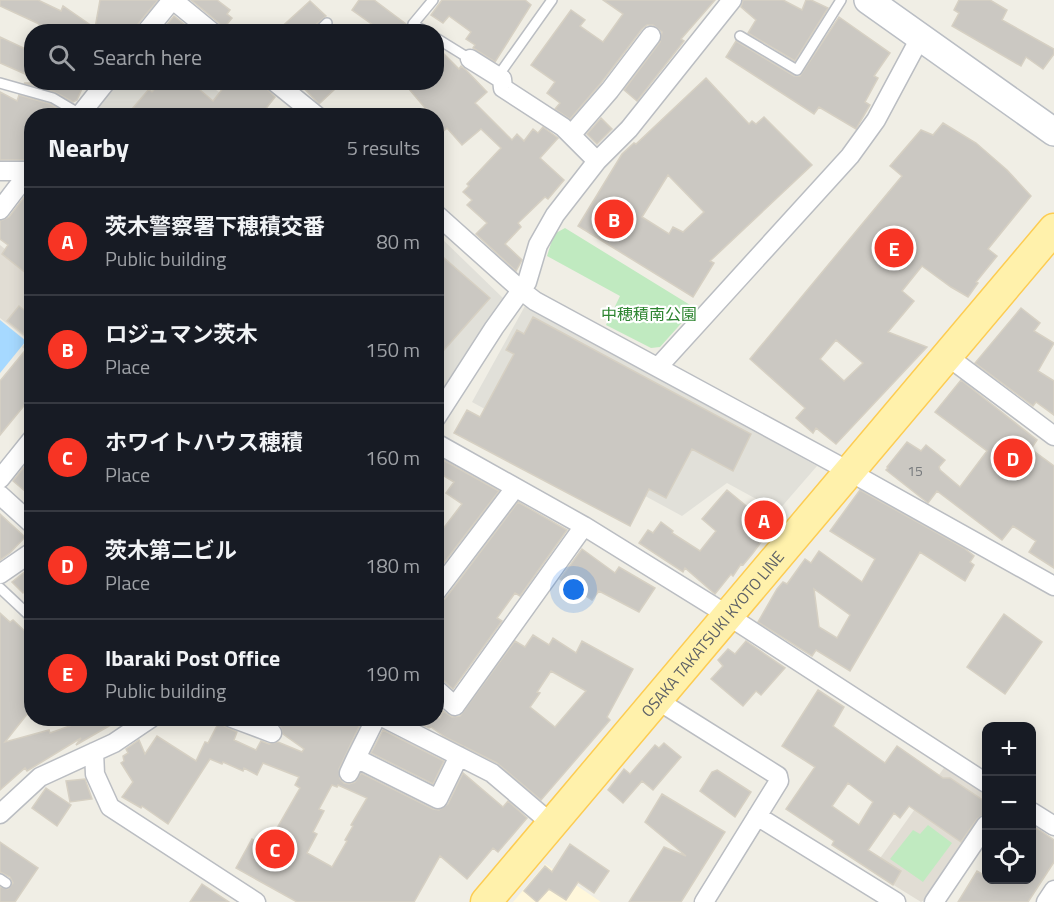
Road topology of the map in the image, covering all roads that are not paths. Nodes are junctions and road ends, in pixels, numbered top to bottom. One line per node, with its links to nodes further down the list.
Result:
1 (172, 0): 7 (street); 8 (street)
2 (433, 0): 9 (lane)
3 (552, 0): 15 (lane)
4 (732, 0): 26 (street)
5 (842, 0): 11 (lane)
6 (868, 0): 12 (main road)
7 (152, 24)
8 (202, 24)
9 (413, 24)
10 (651, 36): 25 (street)
11 (740, 36)
12 (921, 36): 24 (main road); 35 (street)
13 (444, 43): 14 (lane)
14 (470, 59): 15 (street)
15 (498, 76): 25 (street)
16 (0, 83): 17 (lane)
17 (24, 90)
18 (25, 90): 21 (lane)
19 (100, 90): 22 (street)
20 (285, 90): 23 (street)
21 (69, 108)
22 (86, 108)
23 (306, 108)
24 (1054, 132)
25 (571, 135): 26 (street)
26 (597, 161): 33 (street)
27 (24, 170): 28 (street)
28 (0, 171)
29 (24, 179): 30 (street)
30 (0, 210)
31 (444, 221): 33 (street)
32 (1054, 229): 34 (main road, OSAKA TAKATSUKI KYOTO LINE)
33 (522, 291): 35 (street); 36 (street)
34 (948, 356): 37 (street); 42 (main road, OSAKA TAKATSUKI KYOTO LINE)
35 (658, 367): 42 (street)
36 (444, 406)
37 (1054, 436)
38 (1054, 442): 41 (street)
39 (444, 448): 44 (street)
40 (24, 449): 43 (street)
41 (1054, 450)
42 (849, 472): 51 (street); 54 (main road, OSAKA TAKATSUKI KYOTO LINE)
43 (0, 479)
44 (515, 488): 47 (street); 50 (street)
45 (0, 495): 46 (street)
46 (24, 517)
47 (584, 526): 54 (street); 55 (street)
48 (24, 558): 49 (street)
49 (0, 574)
50 (444, 581)
51 (1054, 586)
52 (0, 588): 53 (lane)
53 (24, 610)
54 (728, 615): 56 (main road, OSAKA TAKATSUKI KYOTO LINE); 64 (street)
55 (444, 696)
56 (657, 700): 67 (street); 68 (main road, OSAKA TAKATSUKI KYOTO LINE)
57 (139, 726): 62 (street)
58 (253, 726): 61 (street)
59 (372, 726): 63 (street)
60 (400, 726): 63 (street)
61 (272, 733)
62 (94, 752): 65 (street); 72 (street)
63 (459, 756): 68 (street)
64 (982, 780)
65 (0, 814)
66 (1036, 815): 69 (street)
67 (757, 816): 74 (street); 75 (street)
68 (552, 824): 73 (main road, OSAKA TAKATSUKI KYOTO LINE)
69 (1054, 826)
70 (984, 830): 76 (street)
71 (1054, 890): 77 (street)
72 (256, 902)
73 (486, 902)
74 (704, 902)
75 (896, 902)
76 (934, 902)
77 (1046, 902)

